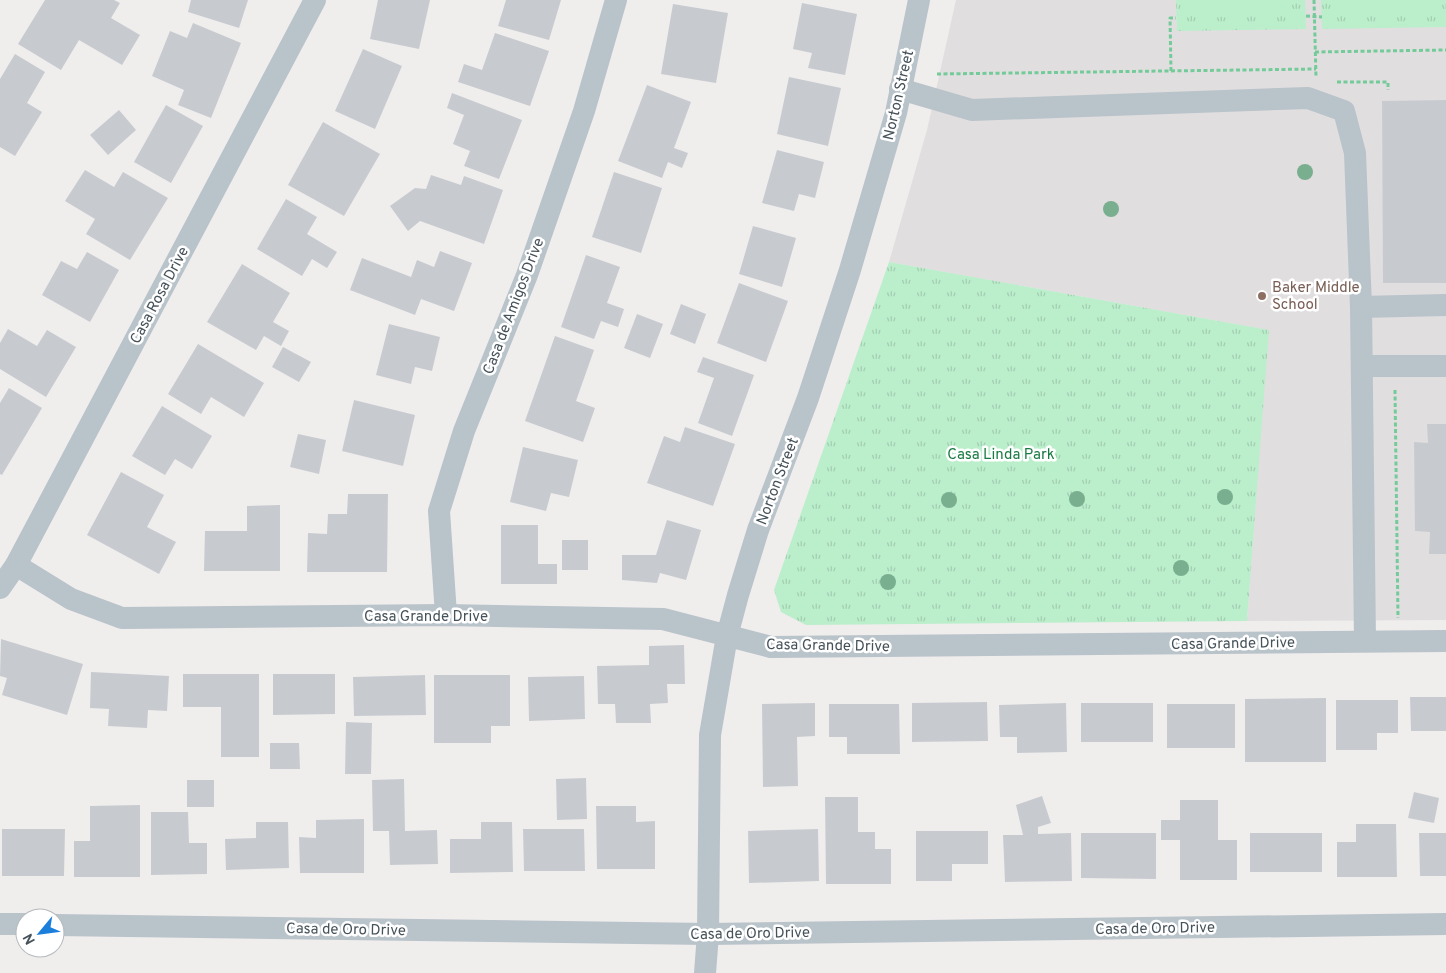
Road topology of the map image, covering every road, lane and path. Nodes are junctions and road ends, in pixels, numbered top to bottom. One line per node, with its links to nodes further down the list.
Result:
1 (316, 0): 20 (street, Casa Rosa Drive)
2 (616, 0): 22 (street, Casa de Amigos Drive)
3 (919, 0): 13 (street, Norton Street)
4 (1306, 16): 5 (path)
5 (1322, 16)
6 (1176, 18): 10 (path)
7 (1446, 50): 8 (path)
8 (1315, 52)
9 (1316, 69): 10 (path)
10 (1171, 71): 11 (path)
11 (937, 74)
12 (1334, 82): 14 (path)
13 (900, 89): 16 (street); 24 (street, Norton Street)
14 (1388, 90)
15 (1446, 305): 16 (street)
16 (1361, 307): 17 (street)
17 (1362, 366): 18 (street); 26 (street)
18 (1446, 366)
19 (1395, 384): 23 (path)
20 (16, 565): 21 (street, Casa Rosa Drive); 22 (street, Casa Grande Drive)
21 (0, 588)
22 (446, 615): 24 (street, Casa Grande Drive)
23 (1398, 621)
24 (727, 636): 26 (street, Casa Grande Drive); 31 (street, Norton Street)
25 (1446, 641): 26 (street, Casa Grande Drive)
26 (1365, 642)
27 (0, 924): 28 (street)
28 (15, 924)
29 (1446, 924): 31 (street, Casa de Oro Drive)
30 (65, 925): 31 (street, Casa de Oro Drive)
31 (708, 934): 32 (street, Norton Street)
32 (705, 973)

